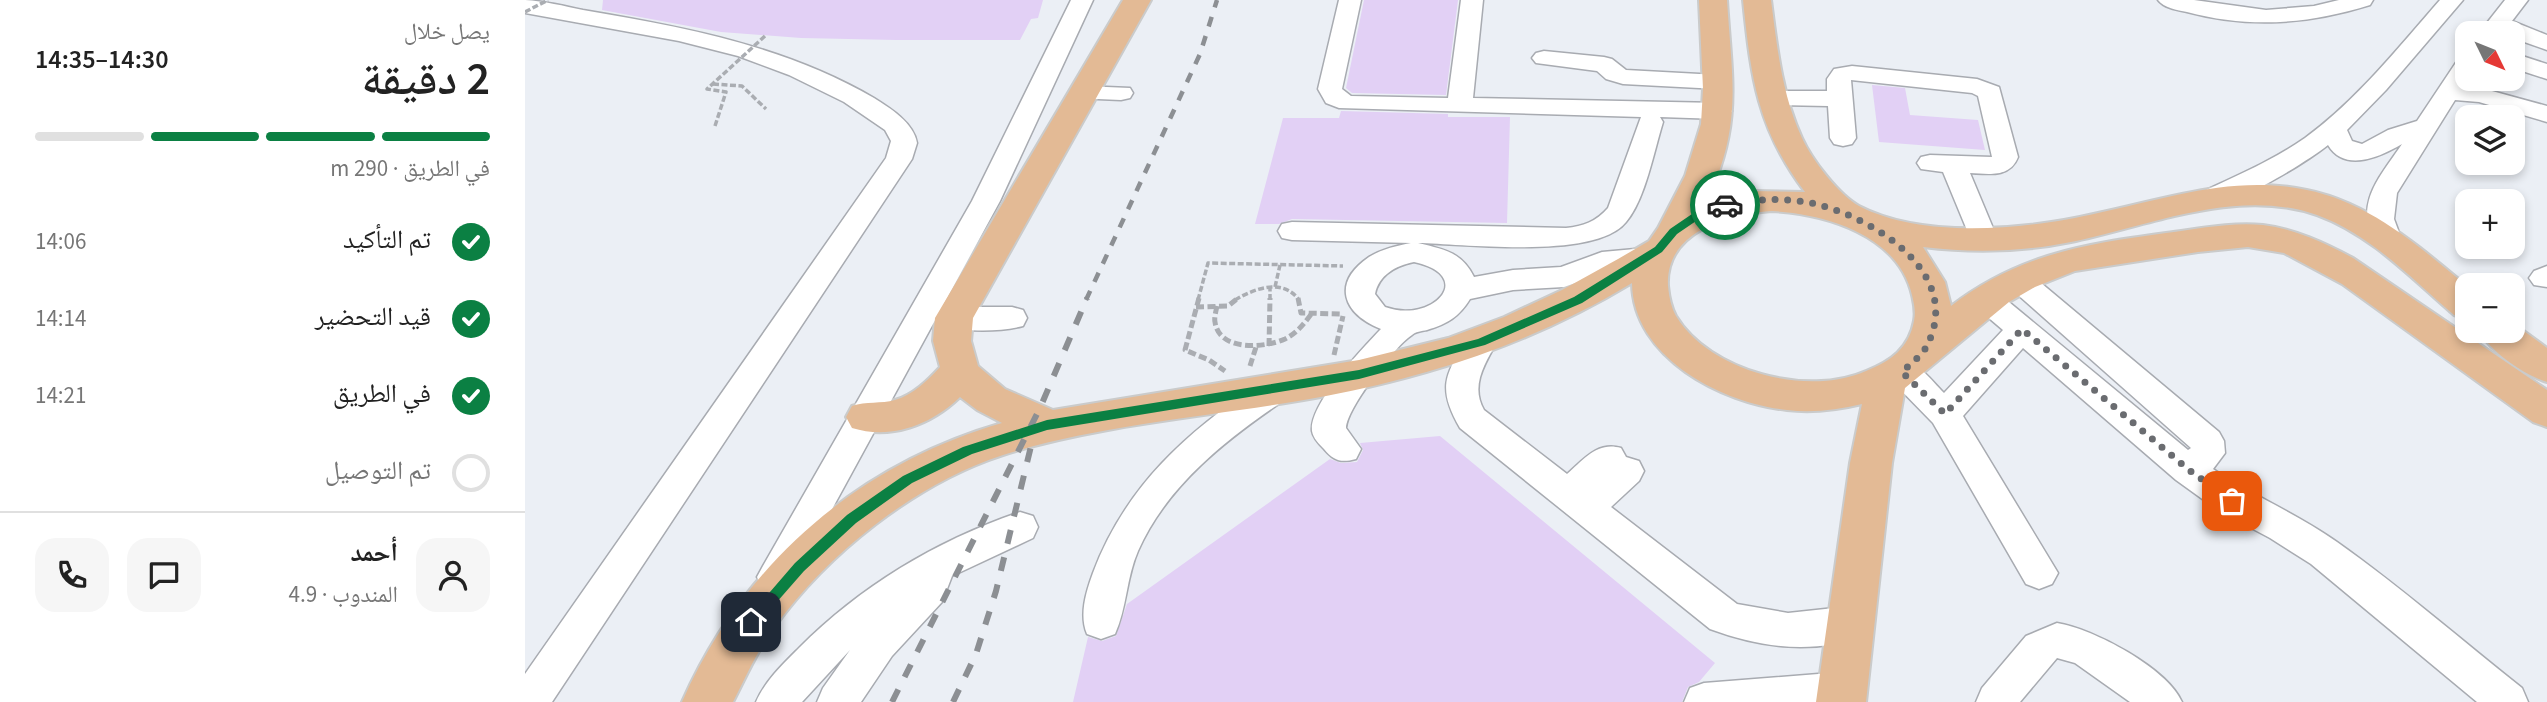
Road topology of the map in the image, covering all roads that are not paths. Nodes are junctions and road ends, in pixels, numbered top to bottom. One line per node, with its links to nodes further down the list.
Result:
1 (1082, 0): 55 (street)
2 (1137, 0): 20 (main road)
3 (1350, 0): 26 (street)
4 (1472, 0): 26 (street)
5 (1713, 0): 25 (main road)
6 (1757, 0): 22 (main road)
7 (2169, 0): 8 (street)
8 (2362, 0)
9 (2452, 0): 31 (street)
10 (525, 6): 68 (street)
11 (2504, 17): 12 (street)
12 (2541, 34): 13 (street)
13 (2525, 49)
14 (1543, 58): 25 (street)
15 (2525, 63): 16 (street)
16 (2545, 68)
17 (2455, 80): 19 (street)
18 (2525, 91): 24 (street)
19 (2447, 92): 27 (street); 30 (street)
20 (1083, 93): 21 (street); 42 (main road)
21 (1121, 93)
22 (1772, 98): 23 (street); 34 (main road)
23 (1840, 99): 32 (street); 37 (street)
24 (2547, 103)
25 (1718, 105): 26 (street); 29 (street); 38 (main road)
26 (1460, 106)
27 (2547, 114)
28 (1547, 120): 29 (street)
29 (1650, 122): 35 (street)
30 (2424, 127): 31 (street); 36 (street)
31 (2333, 128): 33 (street)
32 (1843, 138)
33 (2210, 199): 36 (main road); 37 (main road)
34 (1860, 220): 37 (main road); 38 (main road); 49 (main road)
35 (1291, 231)
36 (2387, 238): 41 (main road)
37 (1985, 240)
38 (1660, 246): 39 (street); 46 (main road); 49 (main road)
39 (1462, 290): 44 (street); 44 (street)
40 (2003, 290): 45 (street); 49 (main road); 53 (main road); 59 (street)
41 (2455, 296)
42 (954, 318): 43 (street); 51 (main road)
43 (1012, 318)
44 (1405, 322): 48 (street)
45 (2022, 329): 54 (street); 59 (street)
46 (1481, 342): 48 (main road); 60 (street)
47 (2514, 343): 50 (main road)
48 (1346, 367): 52 (main road); 57 (street)
49 (1904, 368): 54 (street); 66 (main road)
50 (2547, 368)
51 (959, 372): 55 (main road); 56 (main road)
52 (1261, 383): 56 (main road); 65 (street)
53 (2547, 411)
54 (1945, 414): 63 (street)
55 (866, 417): 64 (street)
56 (1047, 425): 64 (main road)
57 (1343, 449)
58 (1618, 464): 60 (street)
59 (2196, 464): 75 (street)
60 (1576, 502): 66 (street)
61 (1020, 527): 62 (street)
62 (931, 566): 70 (street); 71 (street)
63 (2039, 573)
64 (751, 622): 69 (main road)
65 (1101, 622)
66 (1853, 622): 67 (main road)
67 (1842, 696): 72 (street)
68 (529, 702)
69 (707, 702)
70 (776, 702)
71 (837, 702)
72 (1703, 702)
73 (1996, 702): 74 (street)
74 (2162, 702)
75 (2508, 702)

